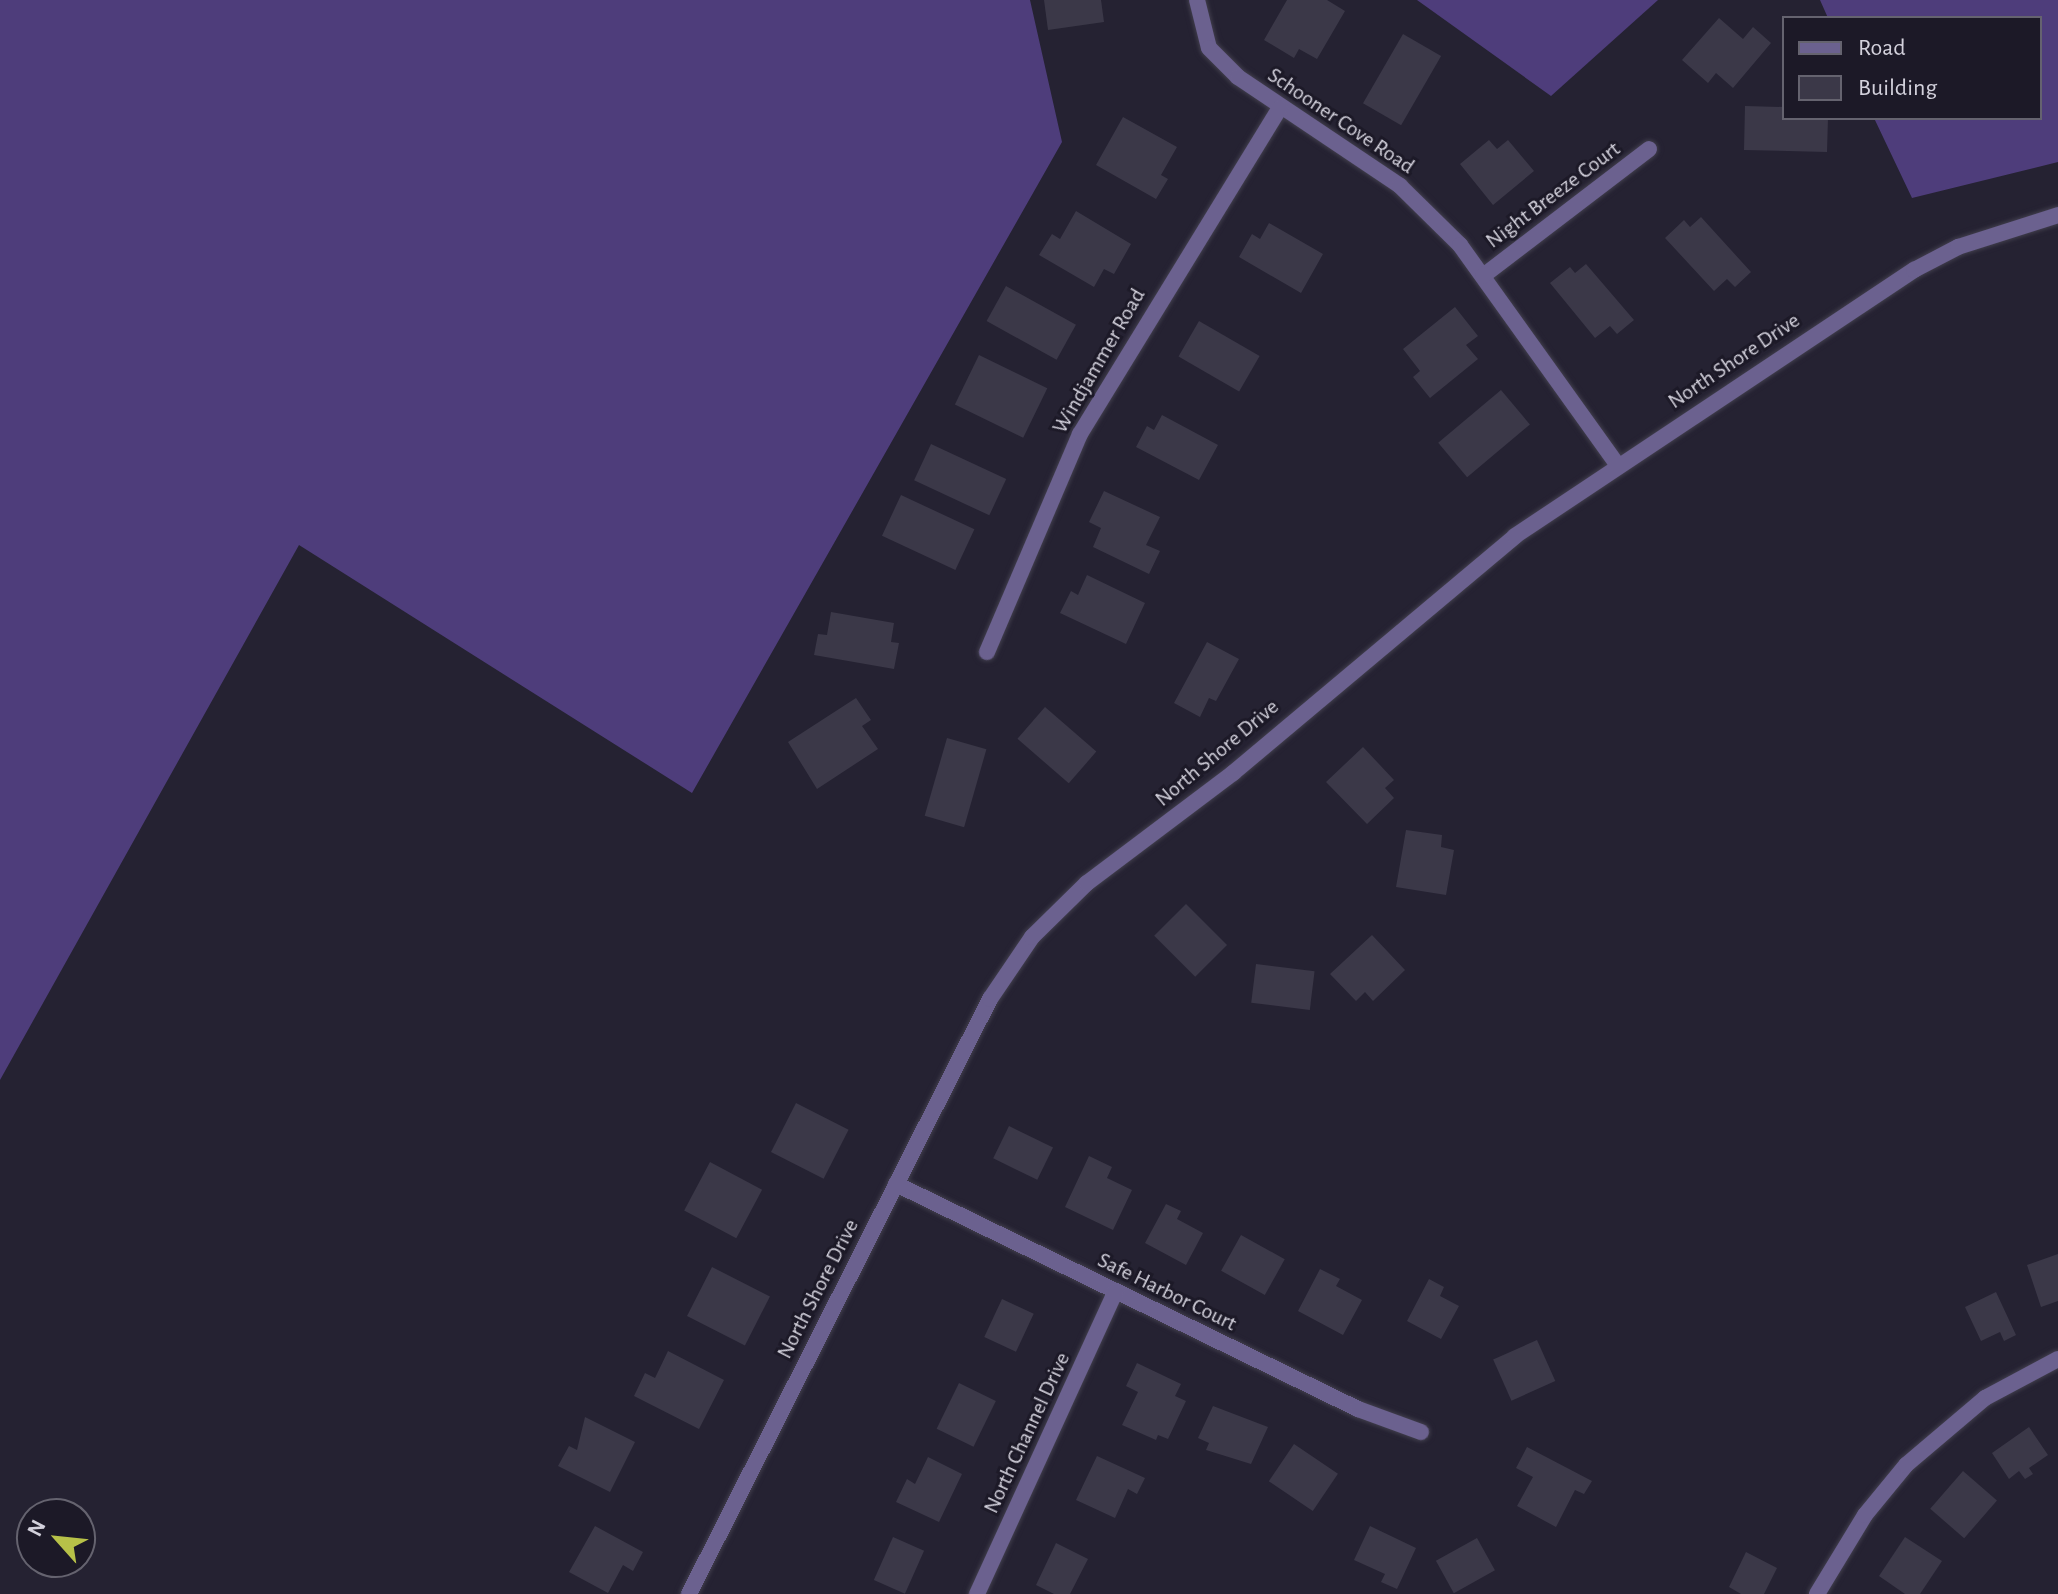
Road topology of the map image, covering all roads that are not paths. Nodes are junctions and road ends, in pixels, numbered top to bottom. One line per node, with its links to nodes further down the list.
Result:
1 (1197, 0): 2 (street, Schooner Cove Road)
2 (1280, 108): 5 (street, Schooner Cove Road); 7 (street, Windjammer Road)
3 (1649, 149): 5 (street, Night Breeze Court)
4 (2058, 215): 6 (street, North Shore Drive)
5 (1483, 276): 6 (street, Schooner Cove Road)
6 (1618, 466): 8 (street, North Shore Drive)
7 (987, 652)
8 (896, 1184): 9 (street, Safe Harbor Court); 12 (street, North Shore Drive)
9 (1116, 1291): 11 (street, Safe Harbor Court); 13 (street, North Channel Drive)
10 (2058, 1359): 14 (street)
11 (1421, 1432)
12 (689, 1594)
13 (977, 1594)
14 (1817, 1594)

